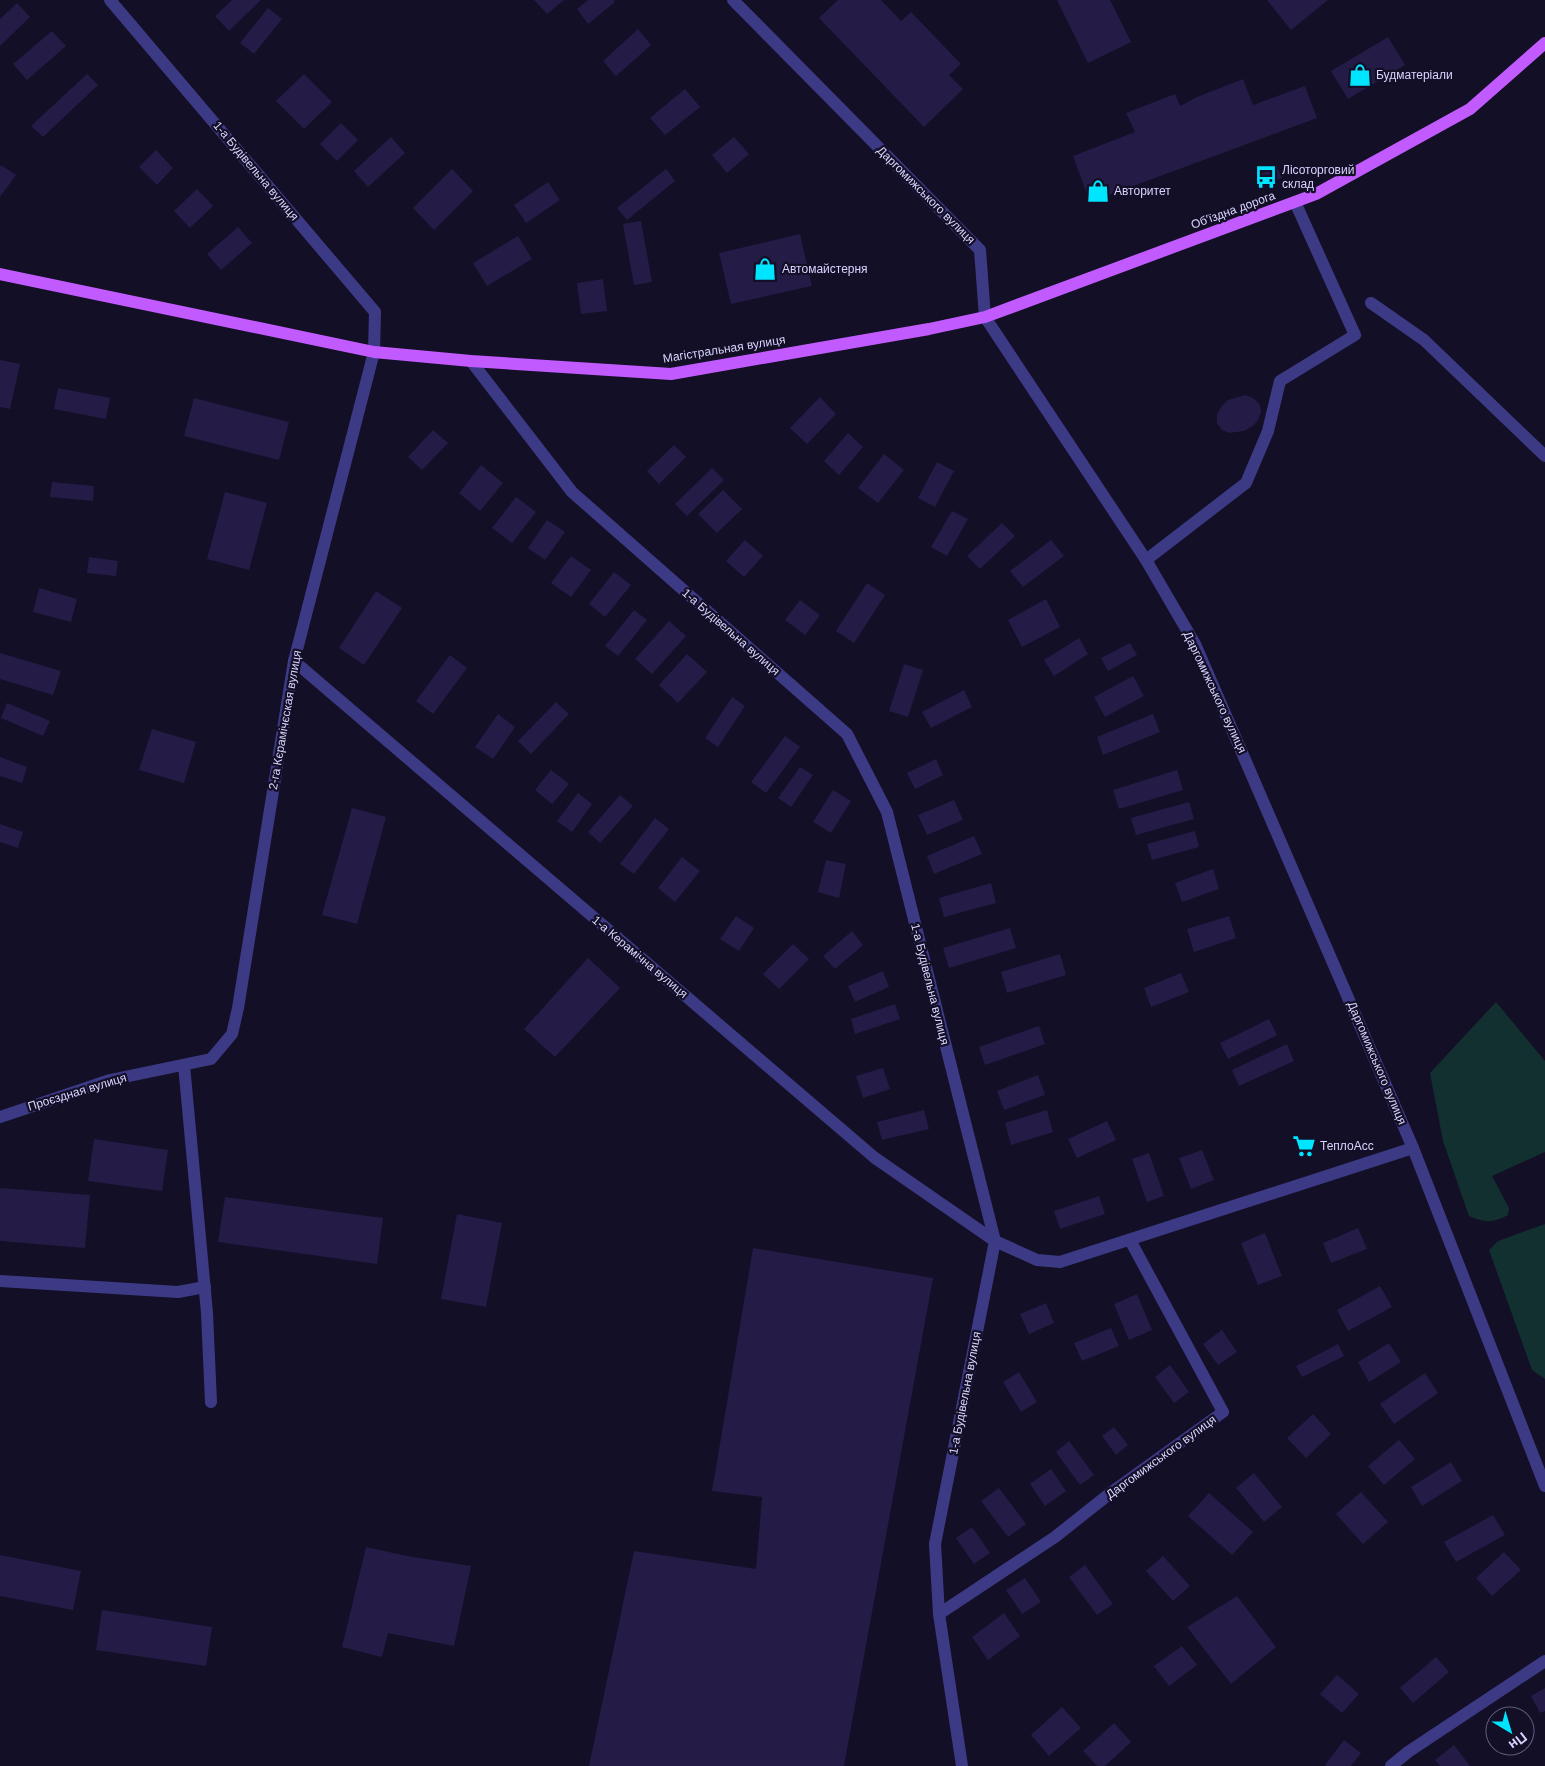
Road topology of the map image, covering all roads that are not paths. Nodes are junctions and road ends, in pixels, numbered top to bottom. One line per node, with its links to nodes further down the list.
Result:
1 (110, 0): 8 (street, 1-а Будівельна вулиця)
2 (734, 0): 7 (street, Даргомижського вулиця)
3 (1545, 43): 4 (main road, Об'їздна дорога)
4 (1295, 202): 7 (main road, Об'їздна дорога); 11 (street)
5 (0, 274): 8 (main road, Магістральная вулиця)
6 (1371, 303): 10 (street)
7 (985, 317): 9 (main road, Магістральная вулиця); 11 (street, Даргомижського вулиця)
8 (374, 352): 9 (main road, Магістральная вулиця); 12 (street, 2-га Кєрамічєская вулиця)
9 (471, 361): 17 (street, 1-а Будівельна вулиця)
10 (1545, 456)
11 (1146, 560): 15 (street, Даргомижського вулиця)
12 (294, 661): 13 (street, 2-га Кєрамічєская вулиця); 17 (street, 1-а Керамічна вулиця)
13 (184, 1065): 14 (street, Проєздная вулиця); 19 (street)
14 (0, 1116)
15 (1413, 1148): 16 (street, 1-а Керамічна вулиця); 21 (street, Даргомижського вулиця)
16 (1130, 1240): 17 (street, 1-а Керамічна вулиця); 22 (street, Даргомижського вулиця)
17 (995, 1241): 22 (street, 1-а Будівельна вулиця)
18 (0, 1281): 19 (street)
19 (205, 1287): 20 (street)
20 (211, 1402)
21 (1545, 1486)
22 (939, 1614): 24 (street, 1-а Будівельна вулиця)
23 (1545, 1661): 25 (street)
24 (962, 1766)
25 (1391, 1766)

